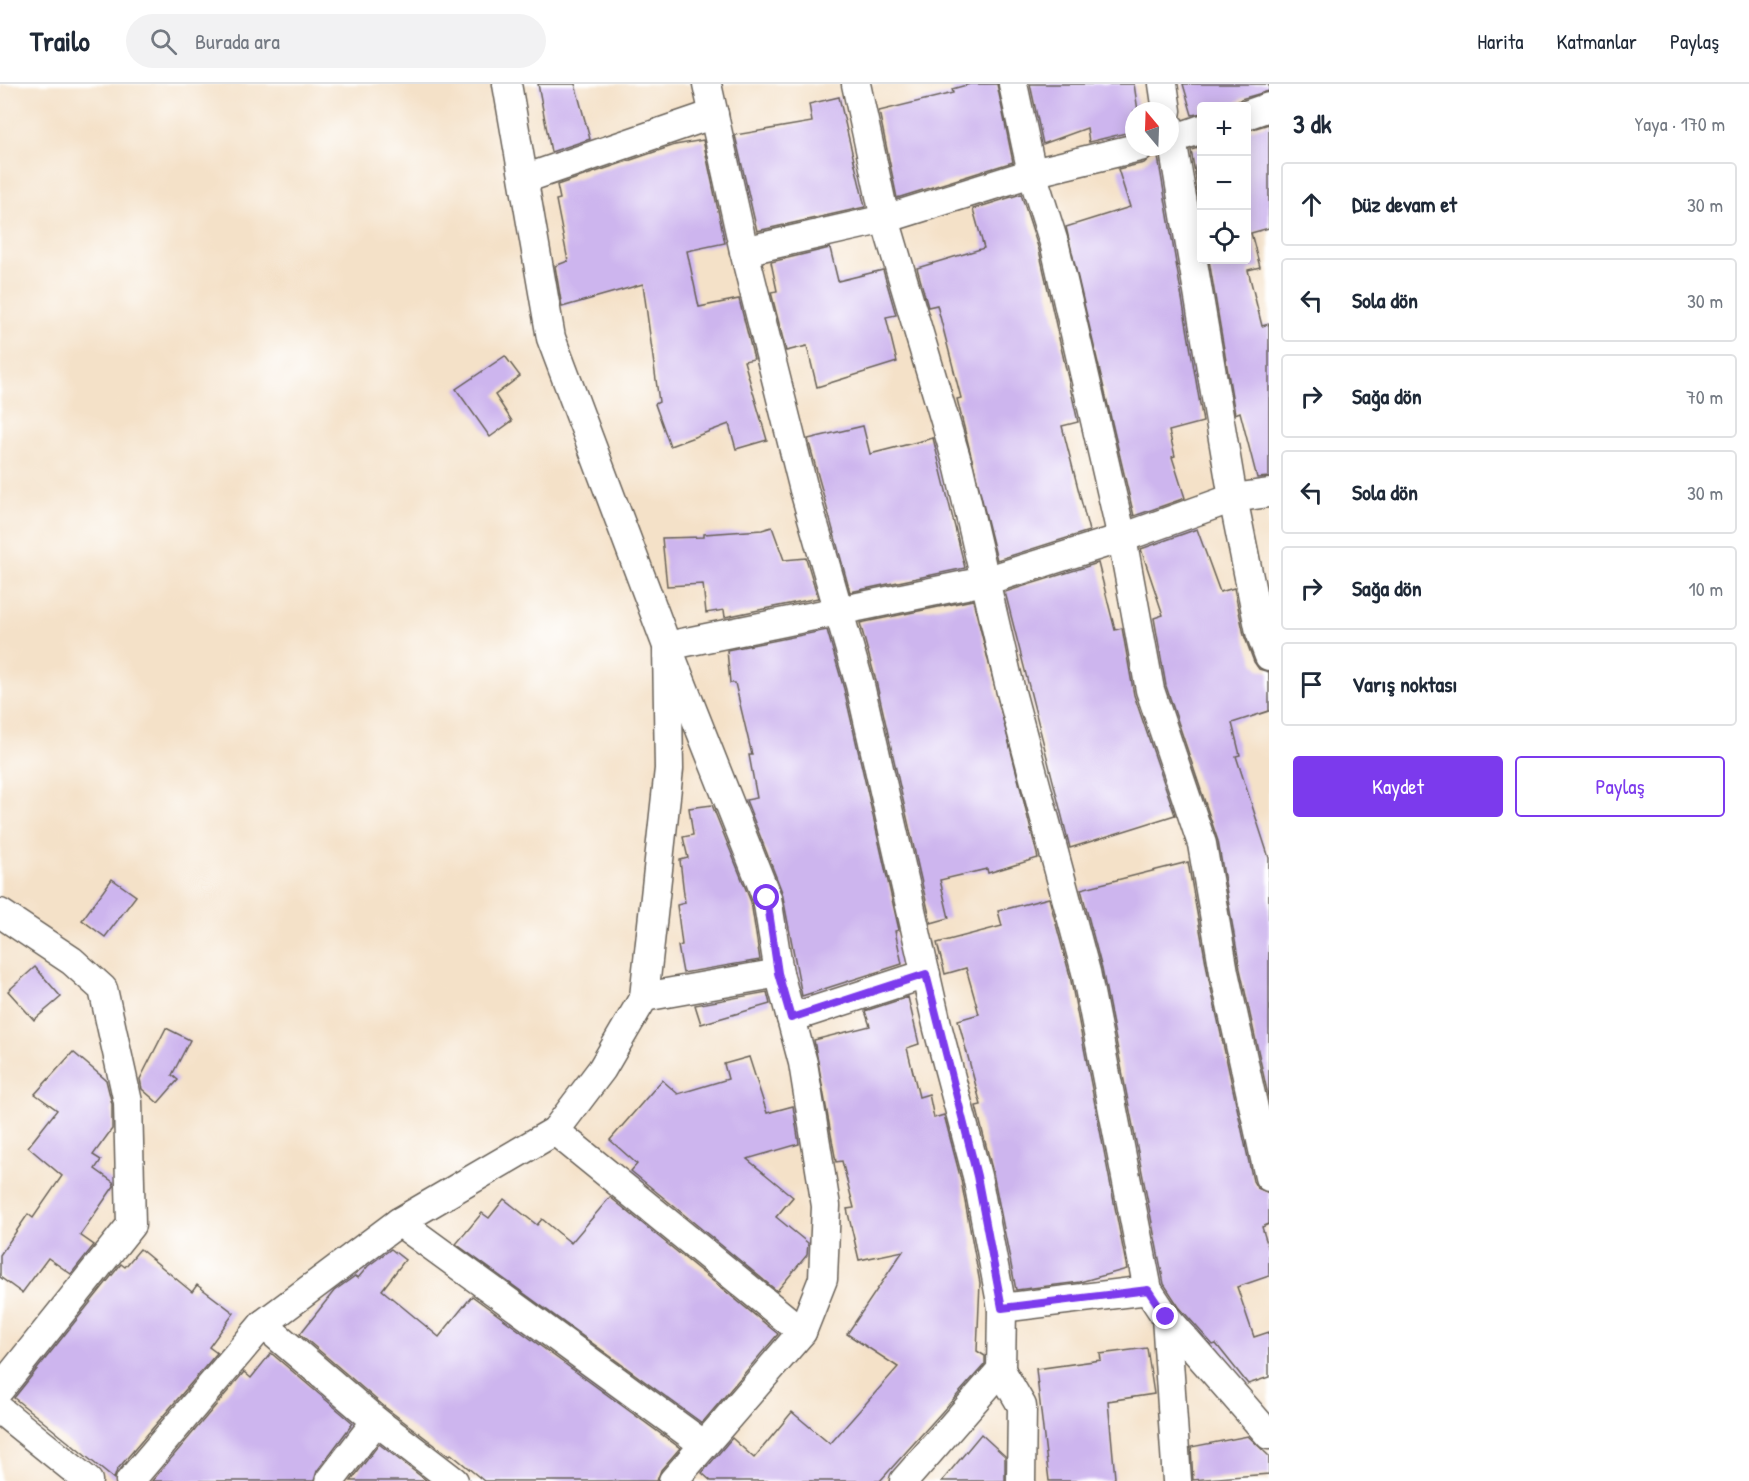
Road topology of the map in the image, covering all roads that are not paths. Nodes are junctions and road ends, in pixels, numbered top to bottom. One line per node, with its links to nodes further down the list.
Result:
1 (507, 84): 15 (street)
2 (707, 84): 9 (street)
3 (856, 84): 16 (street)
4 (1013, 84): 14 (street)
5 (1163, 84): 6 (street)
6 (1166, 102)
7 (1269, 107): 8 (street)
8 (1251, 113)
9 (714, 114): 15 (street); 17 (street)
10 (1197, 130): 11 (street)
11 (1179, 133)
12 (1125, 151): 14 (street)
13 (1175, 156): 19 (street)
14 (1032, 173): 16 (street); 20 (street)
15 (524, 179): 23 (street)
16 (885, 219): 17 (street); 21 (street)
17 (744, 251): 22 (street)
18 (1269, 493): 19 (street)
19 (1233, 498): 20 (street); 24 (street)
20 (1122, 538): 21 (street); 31 (street)
21 (985, 581): 22 (street); 33 (street)
22 (837, 612): 23 (street); 27 (street)
23 (667, 646): 26 (street); 28 (street)
24 (1269, 656)
25 (0, 913): 39 (street)
26 (778, 973): 28 (street); 29 (street)
27 (926, 974): 29 (street); 34 (street)
28 (644, 997): 30 (street)
29 (791, 1018): 37 (street)
30 (555, 1131): 32 (street); 37 (street)
31 (1269, 1177)
32 (399, 1222): 36 (street); 43 (street)
33 (1148, 1290): 34 (street); 35 (street)
34 (1002, 1308): 38 (street)
35 (1166, 1317): 42 (street); 51 (street)
36 (263, 1324): 41 (street); 46 (street)
37 (802, 1332): 43 (street)
38 (1001, 1370): 49 (street); 50 (street)
39 (0, 1389)
40 (0, 1410): 45 (street)
41 (376, 1421): 47 (street); 48 (street)
42 (1269, 1435)
43 (703, 1444): 44 (street)
44 (685, 1477)
45 (88, 1481)
46 (130, 1481)
47 (330, 1481)
48 (454, 1481)
49 (904, 1481)
50 (1021, 1481)
51 (1177, 1481)

